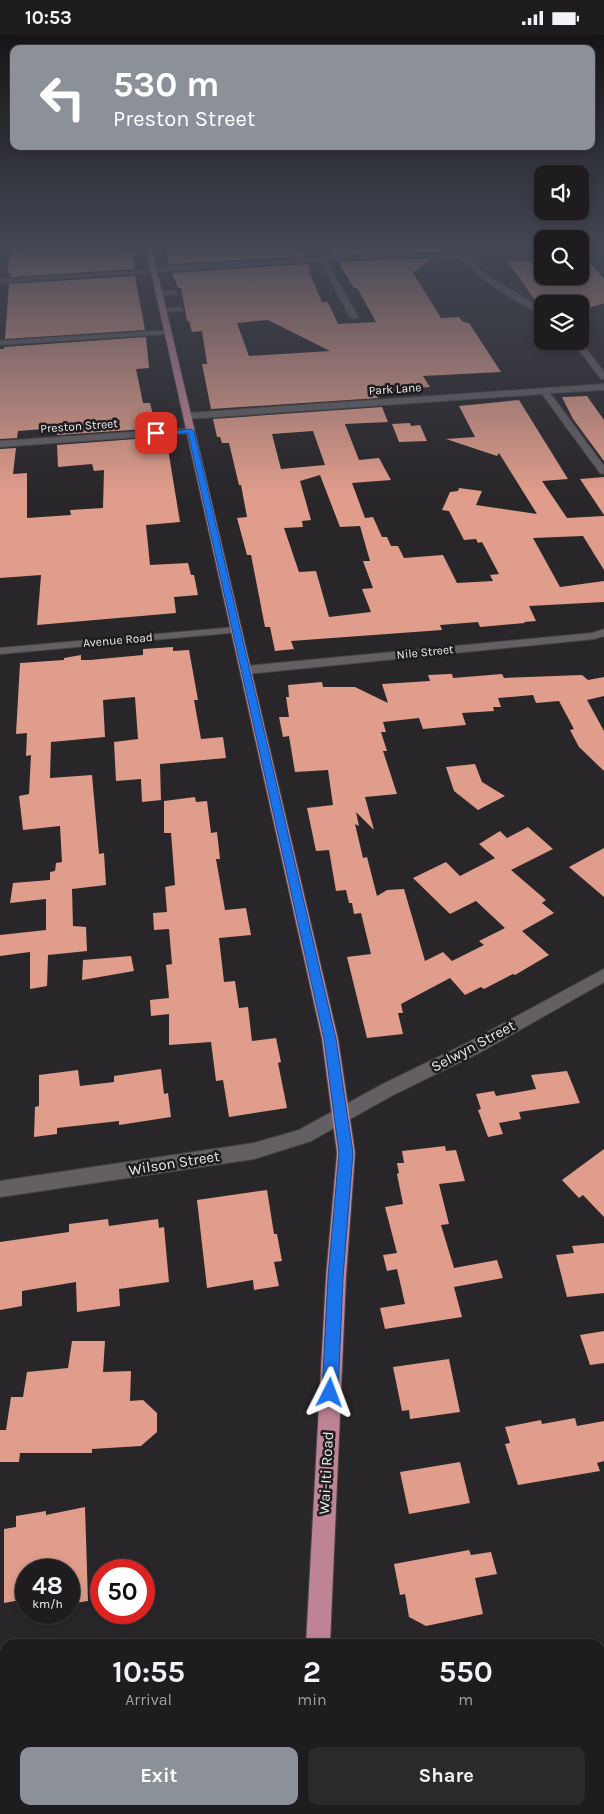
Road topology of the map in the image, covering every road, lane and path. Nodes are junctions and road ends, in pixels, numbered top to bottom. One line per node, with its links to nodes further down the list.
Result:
1 (167, 328): 2 (main road, Wai-Iti Road)
2 (168, 332): 3 (street); 8 (main road, Wai-Iti Road)
3 (0, 343)
4 (583, 350): 5 (street)
5 (604, 377)
6 (604, 387): 7 (street, Park Lane)
7 (543, 390): 8 (street, Park Lane); 11 (street)
8 (187, 416): 9 (main road, Wai-Iti Road)
9 (191, 431): 10 (street, Preston Street); 12 (main road, Wai-Iti Road)
10 (0, 444)
11 (603, 471)
12 (236, 630): 14 (street, Avenue Road); 15 (main road, Wai-Iti Road)
13 (604, 632): 15 (street, Nile Street)
14 (0, 651)
15 (246, 670): 17 (main road, Wai-Iti Road)
16 (604, 975): 17 (street, Selwyn Street)
17 (341, 1116): 18 (street, Wilson Street); 19 (main road, Wai-Iti Road)
18 (0, 1189)
19 (318, 1639)

